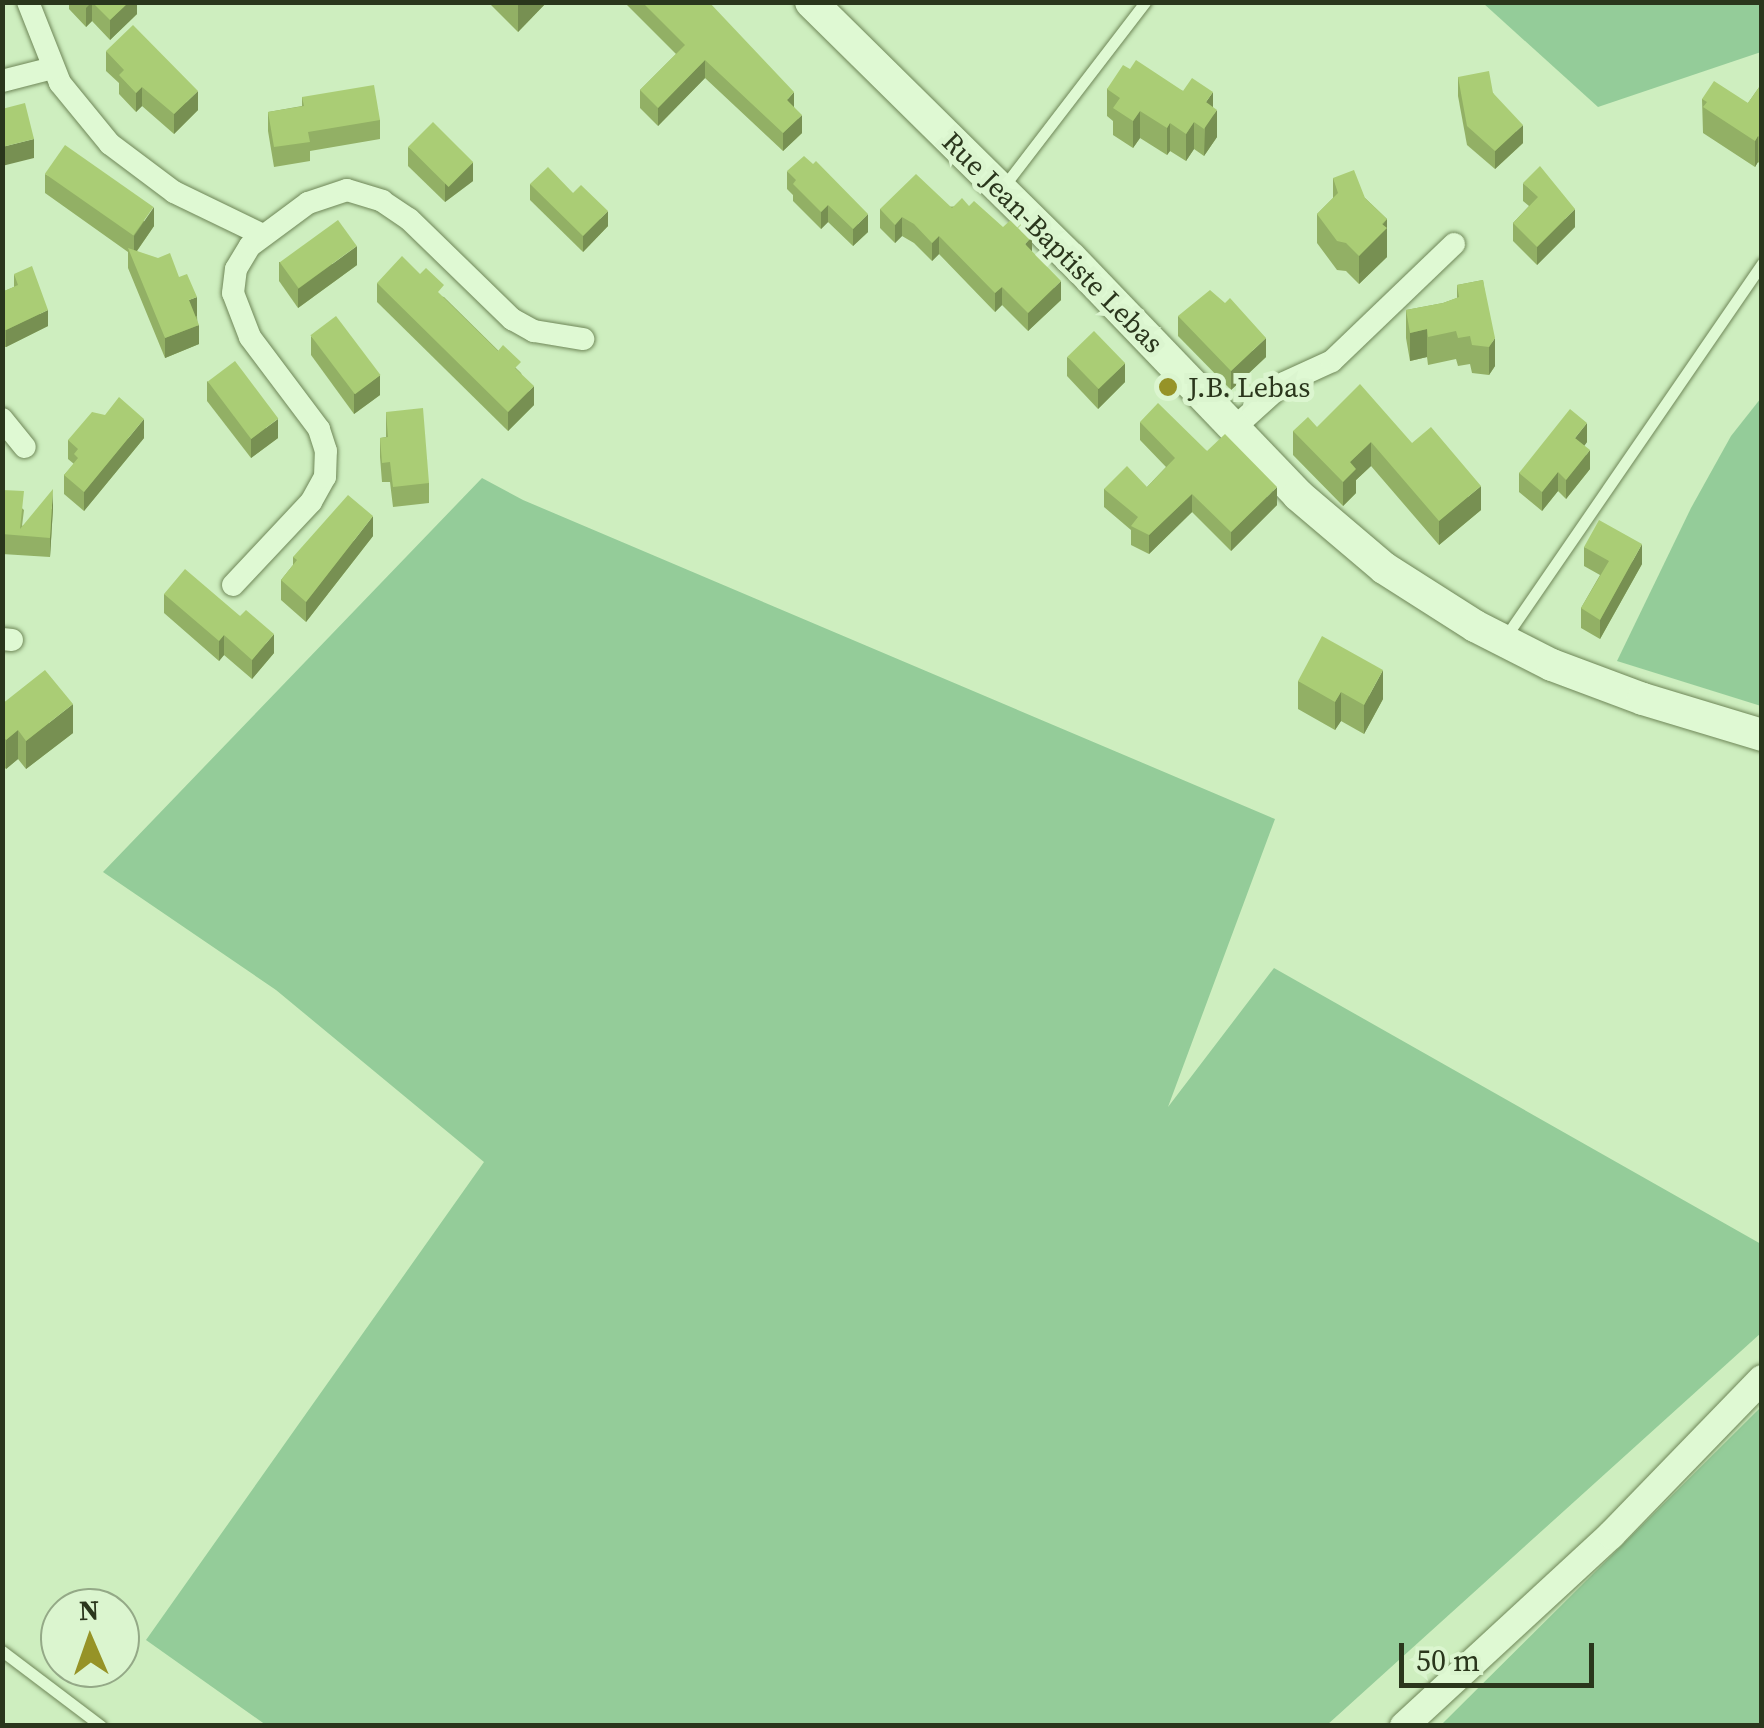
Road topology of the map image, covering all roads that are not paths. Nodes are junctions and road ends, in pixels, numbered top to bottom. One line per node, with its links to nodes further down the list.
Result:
1 (28, 2): 4 (street)
2 (811, 2): 6 (main road, Rue Jean-Baptiste Lebas)
3 (1144, 2): 6 (lane)
4 (53, 68): 5 (street); 7 (street)
5 (2, 81)
6 (1002, 189): 12 (main road, Rue Jean-Baptiste Lebas)
7 (263, 234): 10 (street); 14 (street)
8 (1454, 244): 12 (street)
9 (1762, 263): 15 (lane)
10 (583, 339)
11 (2, 419): 13 (street)
12 (1234, 428): 15 (main road, Rue Jean-Baptiste Lebas)
13 (25, 447)
14 (233, 585)
15 (1503, 641): 16 (main road, Rue Jean-Baptiste Lebas)
16 (1762, 735)
17 (1762, 1380): 20 (street)
18 (2, 1651): 19 (lane)
19 (101, 1726)
20 (1404, 1726)

